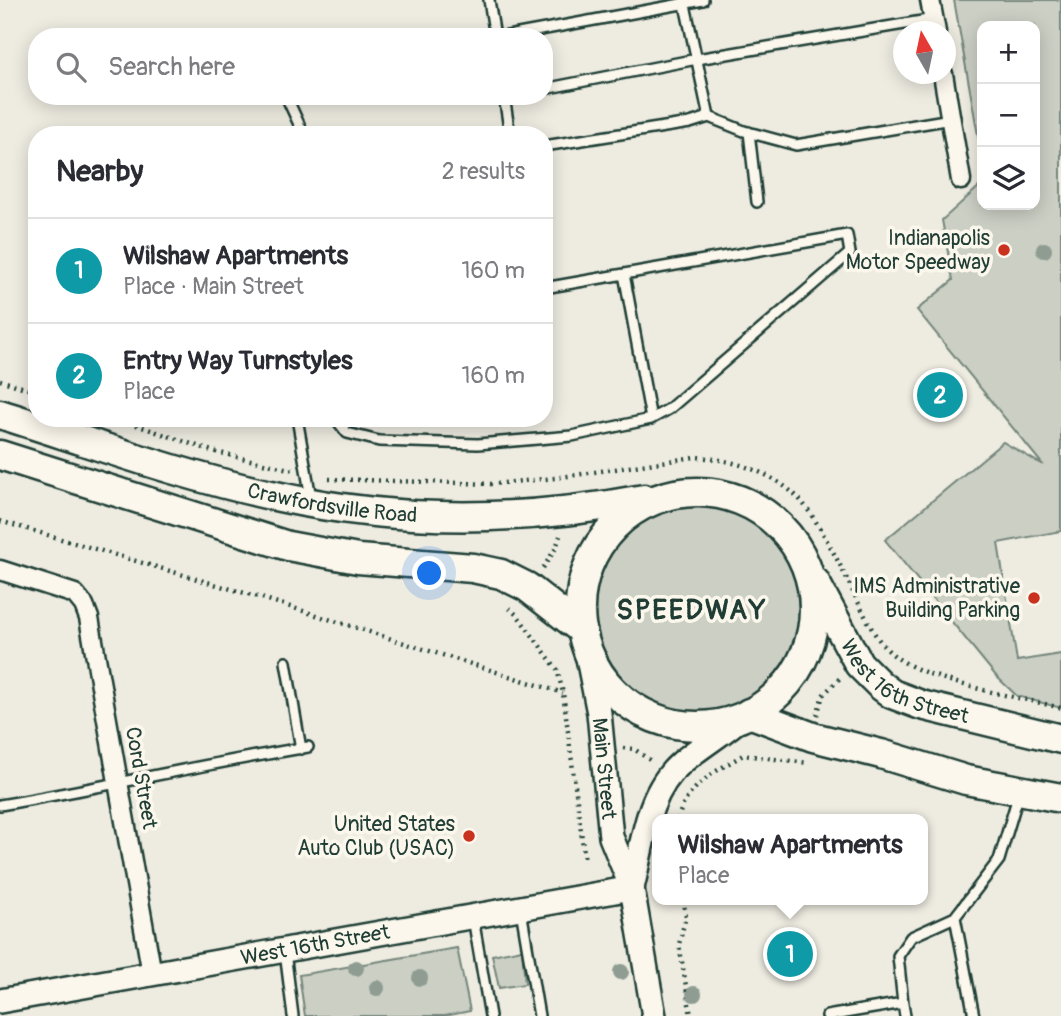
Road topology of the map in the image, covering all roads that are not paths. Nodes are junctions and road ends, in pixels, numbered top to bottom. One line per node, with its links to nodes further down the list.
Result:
1 (489, 0): 6 (lane)
2 (703, 0): 4 (lane)
3 (930, 0): 5 (street)
4 (685, 2): 7 (lane); 9 (lane)
5 (934, 21)
6 (494, 28)
7 (549, 28)
8 (893, 31): 9 (lane)
9 (697, 59): 11 (lane); 14 (lane)
10 (945, 84): 15 (street)
11 (553, 87)
12 (290, 105): 16 (lane)
13 (506, 105): 17 (lane)
14 (709, 117): 18 (lane); 19 (lane)
15 (951, 119): 18 (lane); 20 (street)
16 (299, 126)
17 (509, 126)
18 (749, 132): 21 (lane)
19 (553, 145)
20 (961, 180)
21 (757, 202)
22 (624, 274): 23 (lane); 25 (lane); 25 (lane)
23 (553, 286)
24 (0, 414): 26 (main road, Crawfordsville Road)
25 (651, 419): 29 (lane)
26 (28, 423)
27 (42, 427): 32 (main road, Crawfordsville Road)
28 (299, 427): 32 (lane)
29 (342, 427)
30 (0, 455): 35 (main road, Crawfordsville Road)
31 (675, 494): 32 (main road, Crawfordsville Road); 33 (main road); 35 (main road)
32 (312, 503)
33 (802, 556): 37 (main road); 38 (main road, West 16th Street)
34 (0, 570): 39 (street, Cord Street)
35 (584, 639): 37 (main road); 43 (street, Main Street)
36 (286, 662): 39 (lane)
37 (746, 715): 40 (main road); 43 (street, Main Street)
38 (1061, 739)
39 (118, 783): 42 (lane); 48 (street, Cord Street)
40 (1019, 792): 41 (main road); 46 (lane)
41 (1061, 798)
42 (0, 806)
43 (632, 888): 44 (street, West 16th Street); 55 (street, Main Street)
44 (520, 908): 45 (street, West 16th Street); 54 (lane)
45 (473, 917): 47 (street, West 16th Street); 53 (lane)
46 (955, 917): 50 (lane); 58 (lane)
47 (285, 950): 48 (street, West 16th Street); 52 (lane)
48 (152, 974): 49 (street, West 16th Street)
49 (0, 1001)
50 (903, 1003): 51 (lane); 57 (lane)
51 (850, 1014): 56 (lane)
52 (293, 1016)
53 (490, 1016)
54 (539, 1016)
55 (654, 1016)
56 (827, 1016)
57 (905, 1016)
58 (974, 1016)

